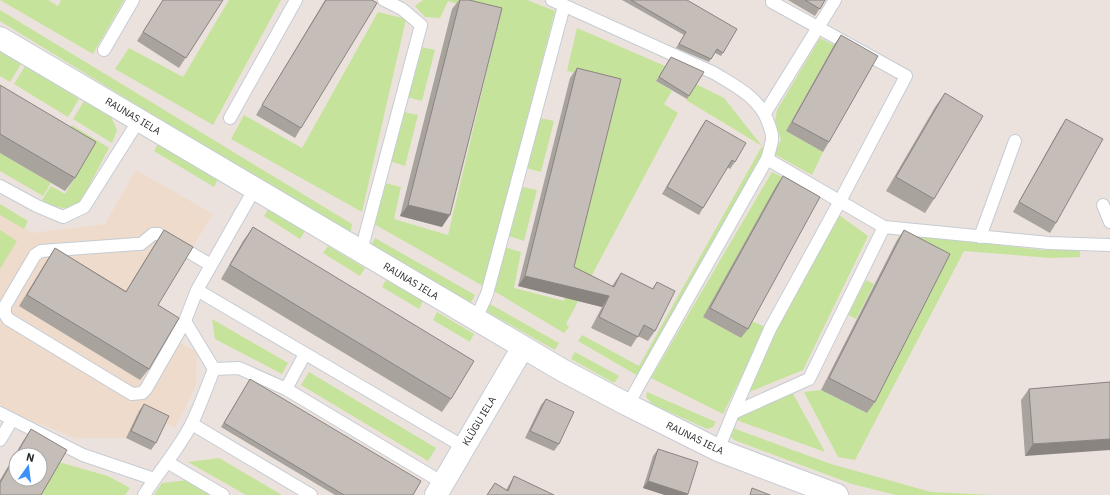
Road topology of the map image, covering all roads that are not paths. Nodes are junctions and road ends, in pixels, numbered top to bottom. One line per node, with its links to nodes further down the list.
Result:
1 (133, 0): 11 (lane)
2 (296, 0): 13 (lane)
3 (384, 0): 7 (lane)
4 (552, 0): 8 (lane)
5 (835, 0): 9 (lane)
6 (772, 2): 9 (lane)
7 (406, 4): 25 (lane)
8 (564, 6): 12 (lane); 28 (lane)
9 (818, 27): 12 (lane); 19 (lane)
10 (0, 38): 14 (street, RAUNAS IELA)
11 (104, 50)
12 (764, 113): 16 (lane)
13 (230, 118)
14 (139, 120): 17 (lane); 18 (street, RAUNAS IELA)
15 (1015, 142): 23 (lane)
16 (767, 159): 19 (lane); 34 (lane)
17 (0, 186)
18 (255, 188): 25 (street, RAUNAS IELA); 26 (lane)
19 (840, 201): 22 (lane); 36 (lane)
20 (1103, 205): 21 (lane)
21 (1110, 222)
22 (884, 227): 23 (lane); 36 (lane)
23 (980, 236): 24 (lane)
24 (1110, 245)
25 (361, 251): 28 (street, RAUNAS IELA)
26 (211, 265): 27 (lane); 29 (lane)
27 (197, 290): 29 (lane); 31 (lane)
28 (476, 319): 30 (street, RAUNAS IELA)
29 (185, 321): 32 (lane)
30 (523, 347): 34 (street, RAUNAS IELA); 40 (street, KLŪGU IELA)
31 (305, 354): 33 (lane); 40 (lane)
32 (214, 369): 33 (lane); 38 (lane)
33 (286, 389): 44 (lane)
34 (628, 405): 41 (street, RAUNAS IELA)
35 (0, 413): 37 (lane)
36 (733, 413): 41 (lane)
37 (12, 420): 39 (lane); 43 (lane)
38 (192, 424): 42 (lane); 47 (lane)
39 (0, 440)
40 (464, 447): 44 (street, KLŪGU IELA)
41 (718, 450): 48 (street, RAUNAS IELA)
42 (167, 462): 43 (lane); 46 (lane)
43 (154, 479): 45 (lane)
44 (440, 489)
45 (144, 495)
46 (223, 495)
47 (311, 495)
48 (837, 495)

